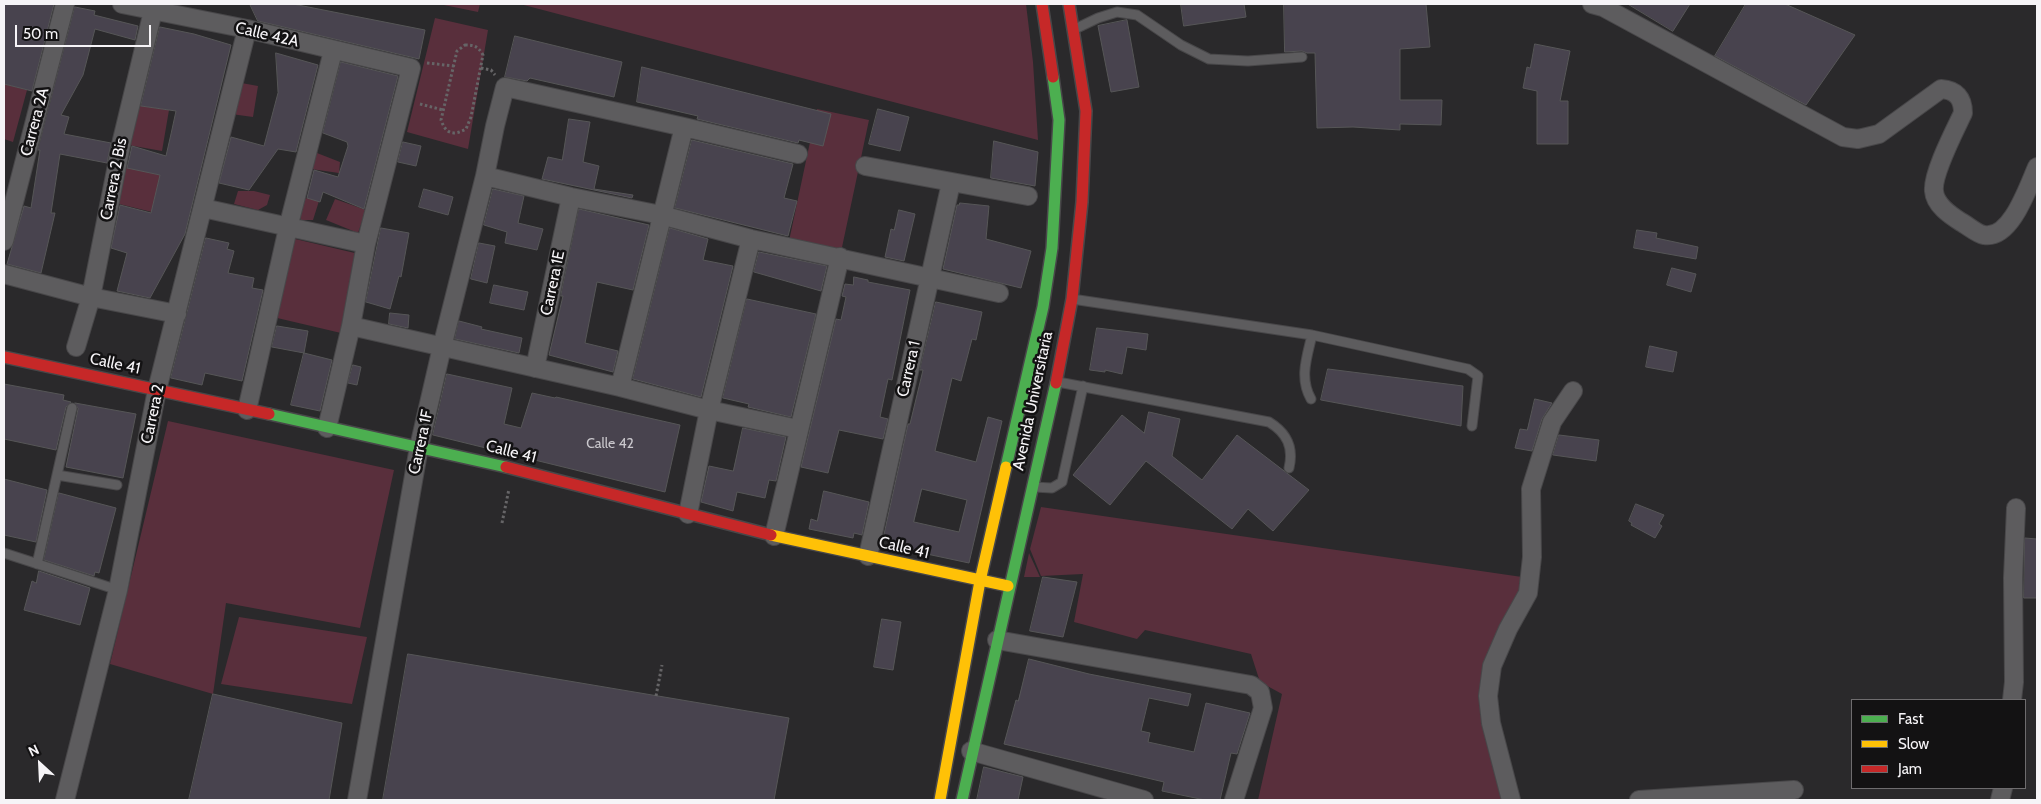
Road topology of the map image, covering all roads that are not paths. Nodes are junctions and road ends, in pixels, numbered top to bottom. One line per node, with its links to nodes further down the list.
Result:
1 (66, 4): 23 (street, Carrera 2A)
2 (122, 4): 6 (street, Calle 42A)
3 (1042, 4): 61 (main road, Avenida Universitaria)
4 (1069, 4): 8 (main road, Avenida Universitaria)
5 (1600, 5): 14 (street)
6 (153, 11): 7 (street, Calle 42A); 29 (street, Carrera 2 Bis)
7 (247, 29): 9 (street, Calle 42A); 19 (street, Carrera 2)
8 (1074, 29): 10 (lane); 30 (main road, Avenida Universitaria)
9 (333, 51): 21 (street); 24 (street, Calle 42A)
10 (1302, 57)
11 (684, 127): 12 (street); 15 (street, Carrera 1F); 20 (street)
12 (798, 154)
13 (865, 166): 16 (street)
14 (2037, 167)
15 (485, 176): 18 (street); 35 (street, Carrera 1F)
16 (951, 183): 17 (street); 27 (street, Carrera 1)
17 (1028, 196)
18 (571, 197): 20 (street); 37 (street, Carrera 1E)
19 (203, 208): 21 (street); 31 (street, Carrera 2)
20 (661, 215): 22 (street); 40 (street)
21 (288, 228): 24 (street); 45 (street)
22 (751, 239): 25 (street); 46 (street)
23 (4, 241)
24 (366, 244): 32 (street)
25 (840, 257): 27 (street); 49 (street)
26 (4, 274): 29 (street)
27 (930, 278): 28 (street); 59 (street, Carrera 1)
28 (999, 293)
29 (91, 297): 31 (street); 34 (street, Carrera 2 Bis)
30 (1072, 298): 33 (lane); 38 (main road, Avenida Universitaria)
31 (177, 314): 41 (street, Carrera 2)
32 (351, 326): 35 (street); 48 (street)
33 (1312, 335): 43 (lane); 47 (lane)
34 (76, 347)
35 (442, 347): 37 (street); 50 (street, Carrera 1F)
36 (4, 357): 41 (main road, Calle 41)
37 (535, 368): 40 (street)
38 (1056, 381): 39 (lane); 54 (main road, Avenida Universitaria)
39 (1083, 386): 51 (lane); 54 (lane)
40 (620, 387): 46 (street)
41 (157, 390): 45 (main road, Calle 41); 63 (street, Carrera 2)
42 (1573, 391): 74 (street)
43 (1311, 399)
44 (72, 408): 52 (lane)
45 (247, 410): 48 (main road, Calle 41)
46 (709, 410): 49 (street); 56 (street)
47 (1472, 426)
48 (327, 428): 50 (main road, Calle 41)
49 (798, 428): 57 (street)
50 (419, 447): 56 (main road, Calle 41); 69 (street, Carrera 1F)
51 (1289, 468)
52 (57, 475): 53 (lane); 60 (lane)
53 (118, 485)
54 (1031, 487): 62 (main road, Avenida Universitaria)
55 (2016, 508): 65 (street)
56 (688, 514): 57 (main road, Calle 41)
57 (774, 536): 59 (main road, Calle 41)
58 (4, 553): 60 (lane)
59 (868, 556): 61 (main road, Calle 41)
60 (38, 564): 63 (lane)
61 (980, 581): 62 (main road, Calle 41); 70 (main road, Avenida Universitaria)
62 (1008, 586): 64 (main road, Avenida Universitaria)
63 (118, 590): 68 (street, Carrera 2)
64 (997, 640): 66 (main road, Avenida Universitaria); 73 (street)
65 (2012, 699)
66 (972, 752): 71 (main road, Avenida Universitaria); 72 (street)
67 (1794, 790): 75 (street)
68 (65, 800)
69 (357, 800)
70 (940, 800)
71 (962, 800)
72 (1144, 800)
73 (1234, 800)
74 (1511, 800)
75 (1640, 800)

